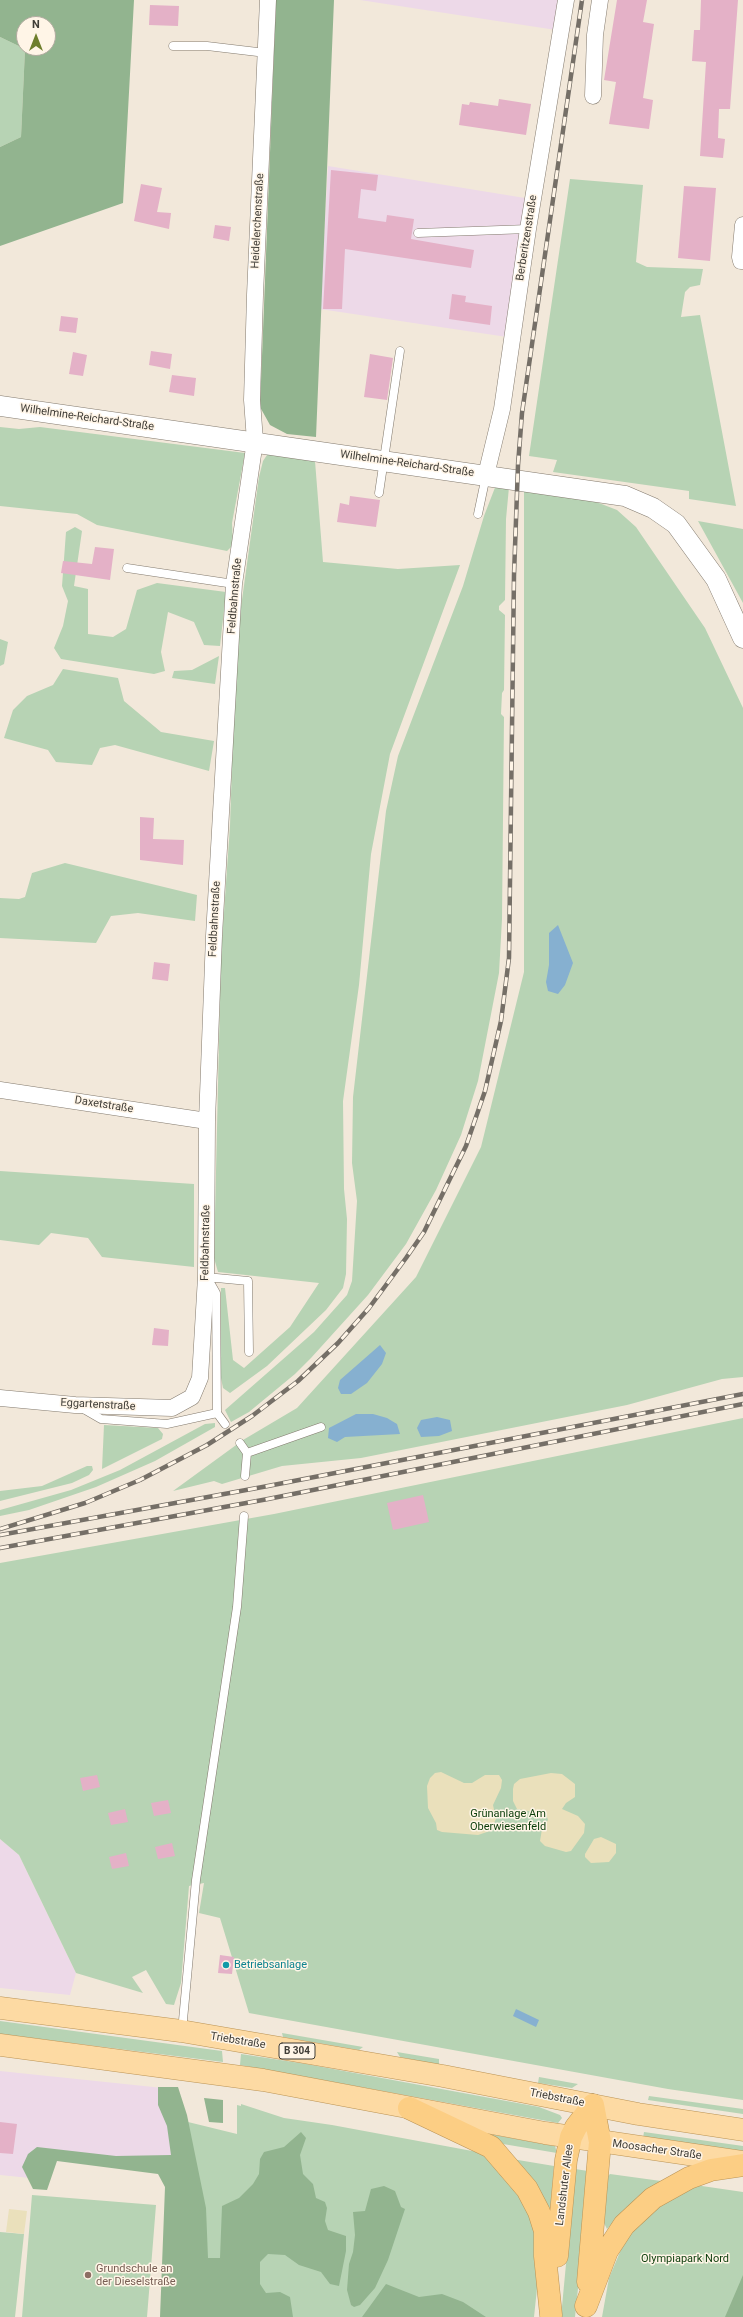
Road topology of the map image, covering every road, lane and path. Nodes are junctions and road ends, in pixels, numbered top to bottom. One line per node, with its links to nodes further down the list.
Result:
1 (268, 0): 5 (street, Heidelerchenstraße)
2 (566, 0): 8 (street, Berberitzenstraße)
3 (600, 0): 6 (street)
4 (173, 46): 5 (lane)
5 (266, 53): 13 (street, Heidelerchenstraße)
6 (593, 96)
7 (743, 225): 10 (street)
8 (528, 230): 9 (lane); 15 (street, Berberitzenstraße)
9 (418, 233)
10 (743, 261)
11 (400, 351): 14 (lane)
12 (0, 406): 13 (street, Wilhelmine-Reichard-Straße)
13 (255, 441): 14 (street, Wilhelmine-Reichard-Straße); 19 (street, Feldbahnstraße)
14 (384, 460): 15 (street, Wilhelmine-Reichard-Straße); 16 (lane)
15 (486, 475): 17 (lane); 20 (street, Wilhelmine-Reichard-Straße)
16 (379, 493)
17 (478, 514)
18 (127, 568): 19 (lane)
19 (234, 584): 22 (street, Feldbahnstraße)
20 (743, 638)
21 (0, 1090): 22 (street, Daxetstraße)
22 (207, 1121): 23 (street, Feldbahnstraße)
23 (206, 1277): 24 (lane); 25 (street, Feldbahnstraße); 28 (lane)
24 (249, 1352)
25 (192, 1397): 27 (street, Eggartenstraße)
26 (0, 1398): 27 (street, Eggartenstraße)
27 (76, 1405): 28 (lane)
28 (217, 1413): 29 (lane)
29 (225, 1424)
30 (321, 1427): 32 (lane)
31 (240, 1443): 32 (lane)
32 (247, 1453): 33 (lane)
33 (245, 1476)
34 (244, 1516): 36 (lane)
35 (0, 2008): 36 (main road, Triebstraße / B 304)
36 (182, 2031): 38 (main road, Triebstraße / B 304)
37 (0, 2045): 39 (main road)
38 (593, 2105): 40 (main road); 41 (highway, Landshuter Allee); 42 (highway)
39 (409, 2108): 41 (main road); 46 (highway)
40 (743, 2130)
41 (571, 2137): 42 (main road, Moosacher Straße); 46 (highway, Landshuter Allee)
42 (600, 2142): 43 (main road, Moosacher Straße); 45 (highway)
43 (743, 2162)
44 (743, 2165): 45 (highway)
45 (585, 2312)
46 (551, 2316)

